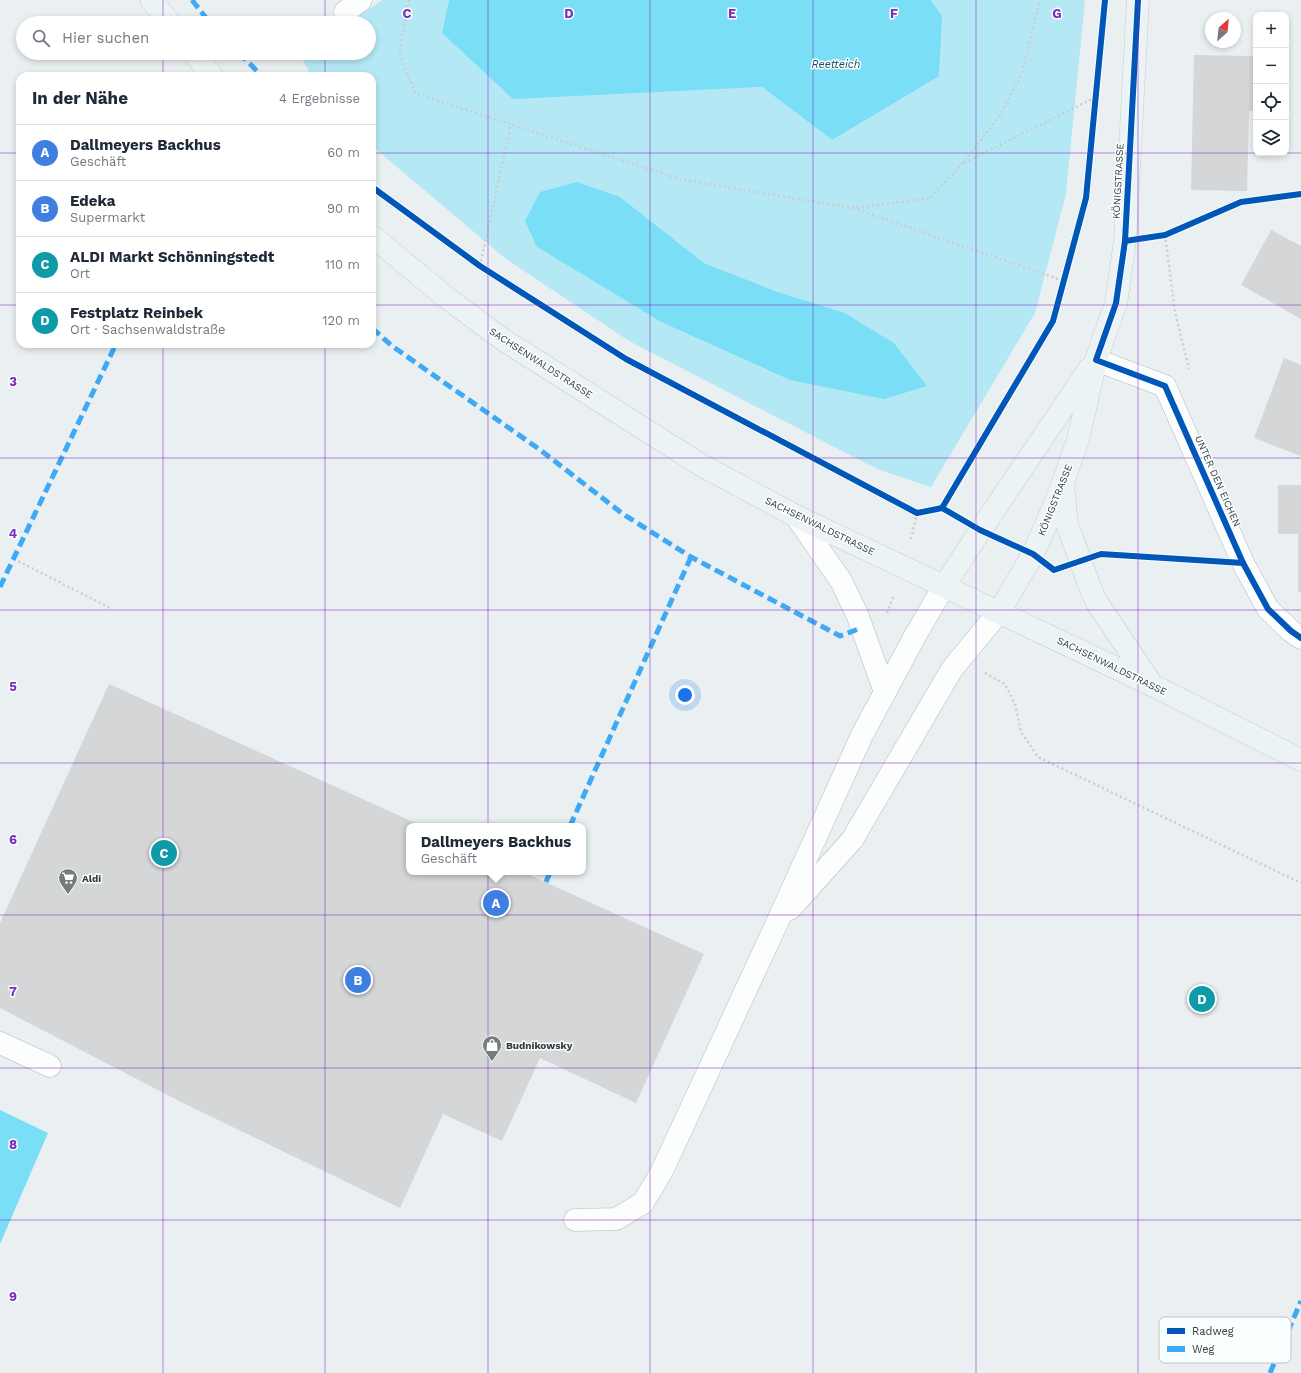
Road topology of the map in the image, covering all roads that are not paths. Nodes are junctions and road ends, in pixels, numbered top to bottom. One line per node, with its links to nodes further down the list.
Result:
1 (151, 0): 3 (main road)
2 (1138, 0): 7 (main road, KÖNIGSTRASSE)
3 (164, 16)
4 (199, 60): 5 (main road)
5 (209, 72)
6 (376, 239): 9 (main road, SACHSENWALDSTRASSE)
7 (1096, 360): 8 (main road, KÖNIGSTRASSE); 10 (main road); 12 (street, UNTER DEN EICHEN)
8 (1063, 482): 11 (main road, KÖNIGSTRASSE); 13 (main road)
9 (796, 516): 10 (main road, SACHSENWALDSTRASSE); 14 (street)
10 (944, 586): 11 (main road, SACHSENWALDSTRASSE); 14 (street)
11 (999, 612): 13 (main road, SACHSENWALDSTRASSE); 16 (street)
12 (1301, 638)
13 (1152, 685): 15 (main road, SACHSENWALDSTRASSE)
14 (885, 692): 16 (street)
15 (1301, 760)
16 (776, 925): 19 (street)
17 (0, 1043): 18 (street)
18 (50, 1066)
19 (575, 1220)

